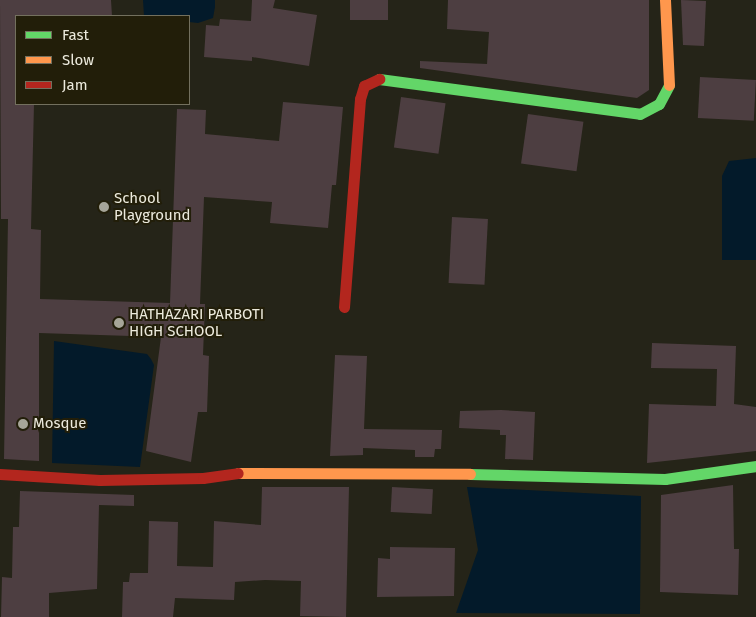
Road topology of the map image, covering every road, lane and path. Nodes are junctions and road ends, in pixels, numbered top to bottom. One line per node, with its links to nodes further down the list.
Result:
1 (665, 0): 2 (street)
2 (344, 307)
3 (756, 466): 4 (street)
4 (0, 474)

